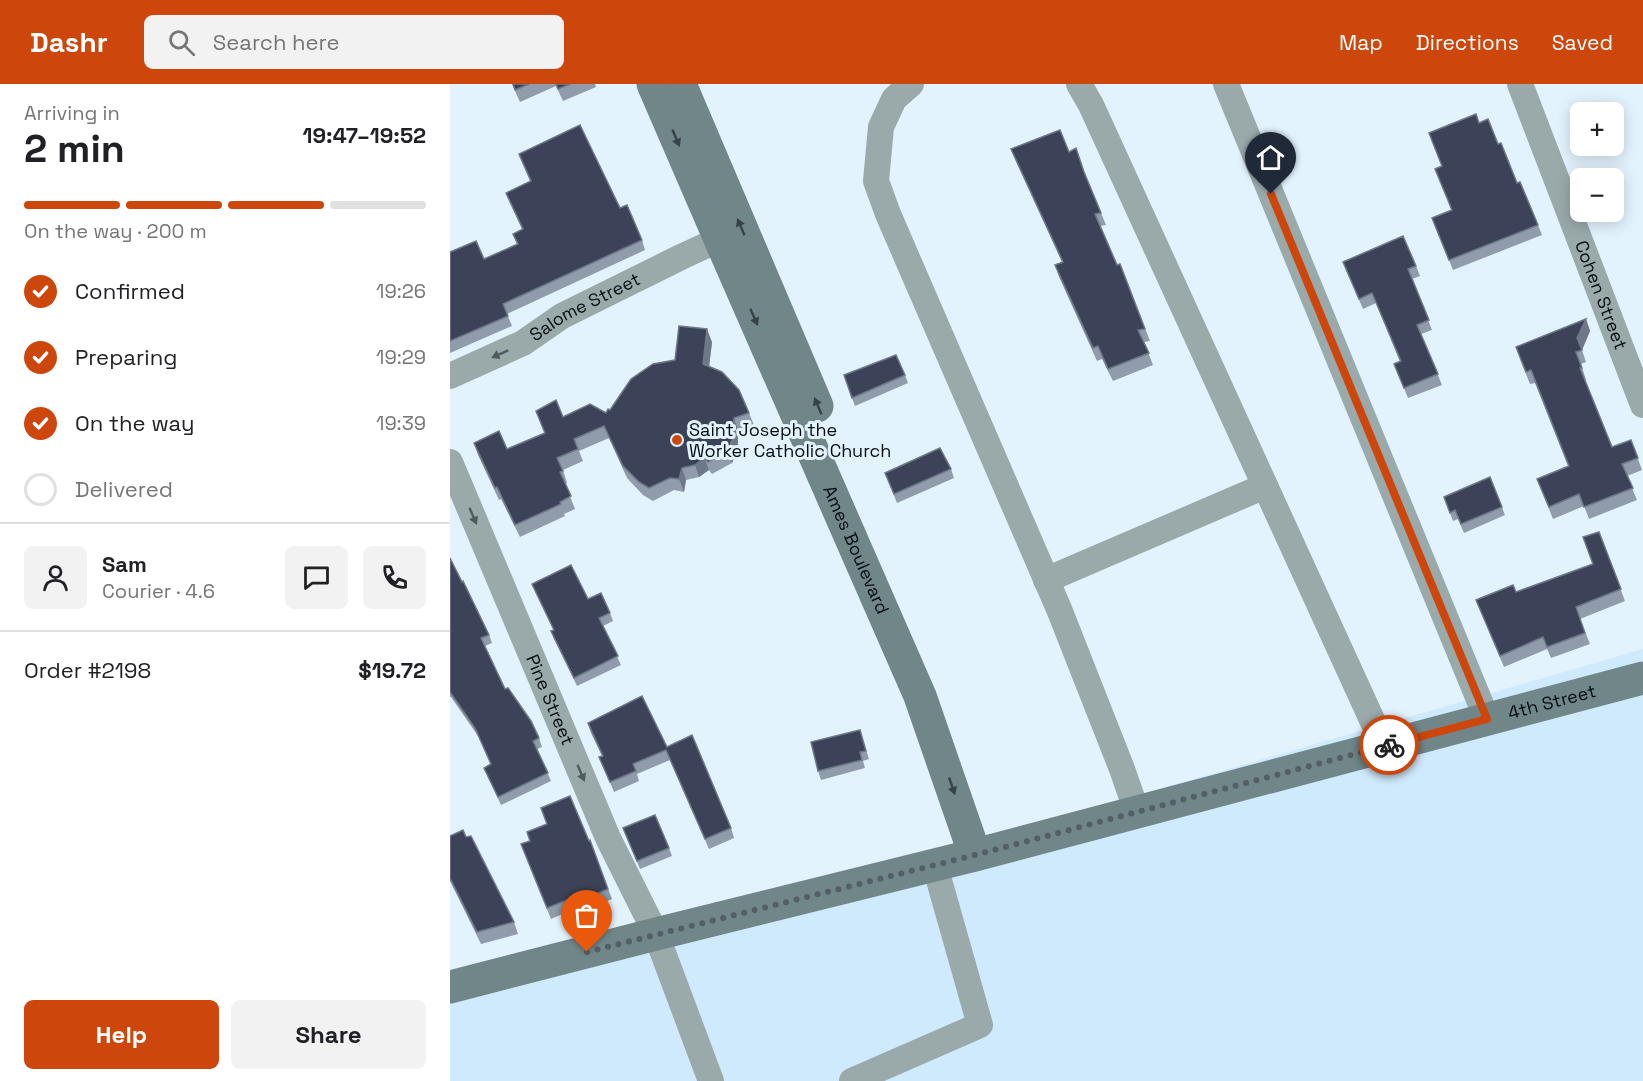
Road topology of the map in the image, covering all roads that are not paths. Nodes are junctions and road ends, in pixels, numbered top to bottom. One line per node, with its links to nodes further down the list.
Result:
1 (653, 84): 7 (street, Ames Boulevard, one-way to 7)
2 (680, 84): 17 (street, Ames Boulevard, one-way to 2)
3 (911, 84): 12 (street)
4 (1079, 84): 11 (street)
5 (1226, 84): 14 (street)
6 (1520, 84): 9 (street, Cohen Street)
7 (720, 239): 8 (street, Salome Street, one-way to 8); 17 (street, Ames Boulevard, one-way to 17)
8 (450, 376)
9 (1643, 405)
10 (450, 462): 19 (street, Pine Street, one-way to 19)
11 (1265, 486): 12 (street); 15 (street)
12 (1046, 580): 16 (street)
13 (1643, 678): 14 (street, 4th Street)
14 (1487, 719): 15 (street, 4th Street)
15 (1384, 746): 16 (street, 4th Street)
16 (1137, 812): 17 (street, 4th Street)
17 (986, 853): 18 (street, 4th Street)
18 (935, 866): 19 (street, 4th Street); 22 (street)
19 (656, 934): 20 (street, 4th Street); 21 (street, Pine Street)
20 (450, 987)
21 (711, 1081)
22 (852, 1081)

